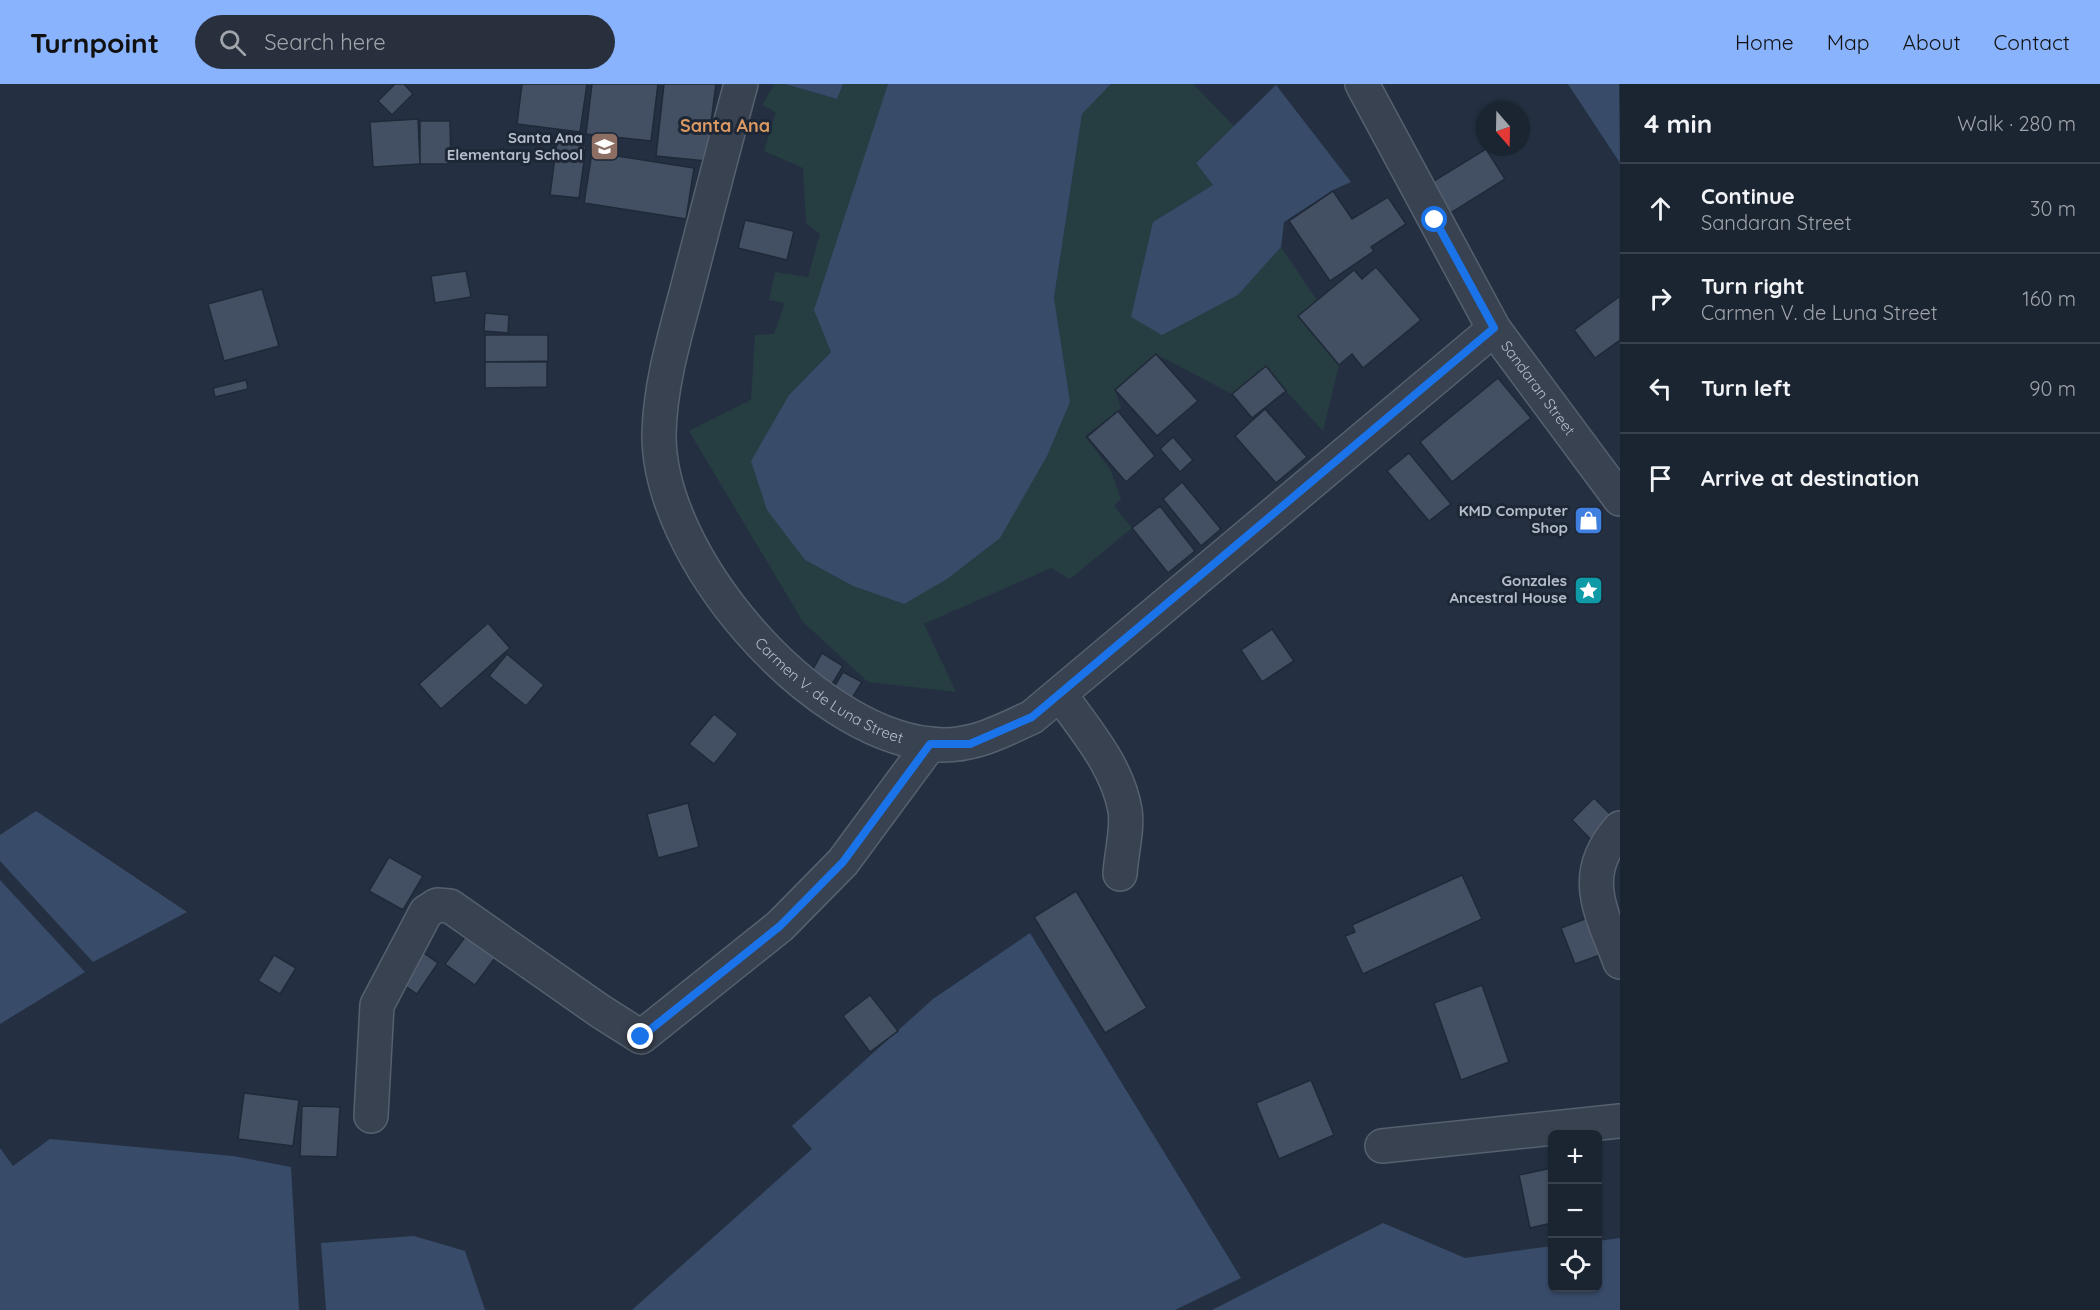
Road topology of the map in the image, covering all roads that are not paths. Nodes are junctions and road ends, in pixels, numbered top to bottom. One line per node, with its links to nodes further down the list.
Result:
1 (741, 84): 6 (street, Carmen V. de Luna Street)
2 (1362, 84): 3 (street, Sandaran Street)
3 (1494, 328): 4 (street, Sandaran Street); 5 (street, Carmen V. de Luna Street)
4 (1620, 499)
5 (1060, 694): 6 (street, Carmen V. de Luna Street); 8 (street)
6 (930, 744): 10 (street)
7 (1620, 828): 9 (street)
8 (1119, 874)
9 (1620, 962)
10 (370, 1116)
11 (1620, 1121): 12 (street)
12 (1382, 1146)

